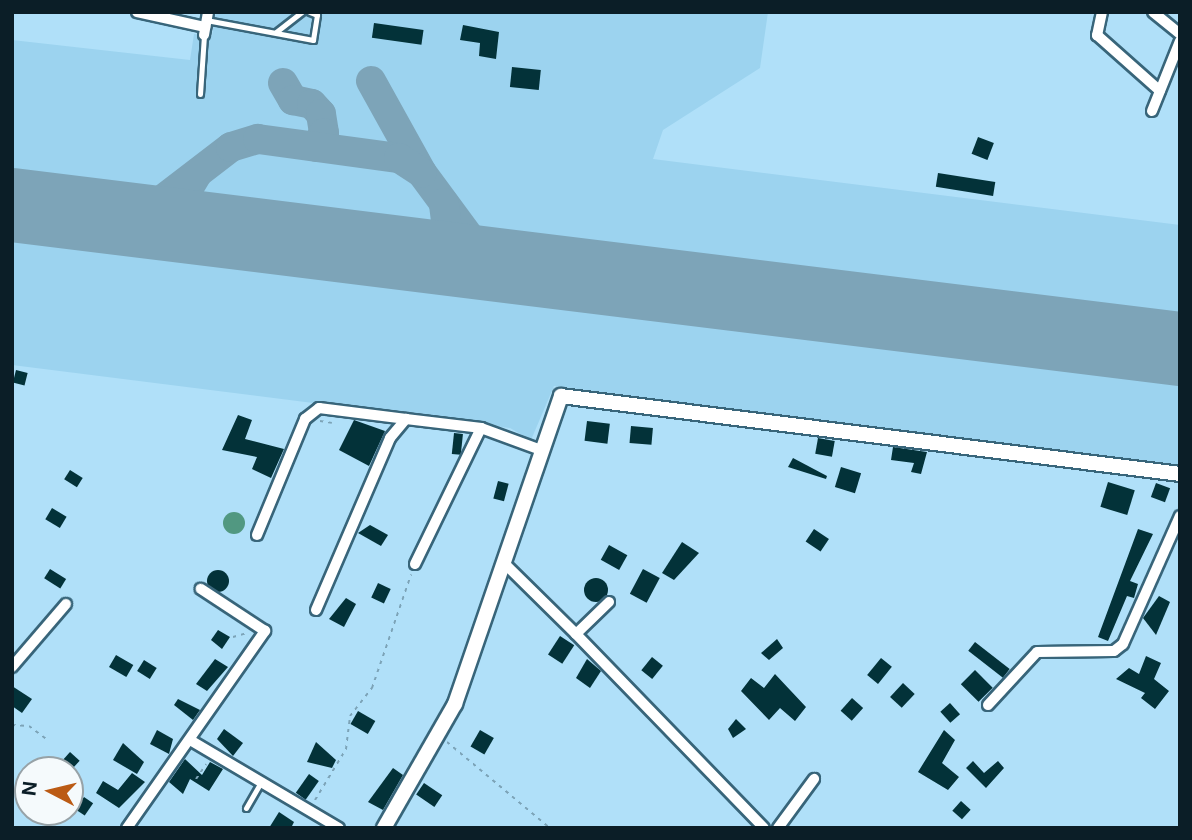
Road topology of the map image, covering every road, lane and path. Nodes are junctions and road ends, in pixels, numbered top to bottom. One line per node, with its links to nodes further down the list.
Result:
1 (137, 12): 6 (street)
2 (302, 12): 7 (lane)
3 (310, 12): 7 (lane)
4 (1102, 12): 10 (street)
5 (1153, 12): 8 (street)
6 (205, 23): 7 (lane); 11 (lane)
7 (276, 32)
8 (1180, 34)
9 (1180, 41): 10 (street)
10 (1160, 91): 12 (street)
11 (200, 93)
12 (1152, 111)
13 (406, 419): 14 (street); 18 (street); 24 (street)
14 (481, 428): 15 (street); 20 (street)
15 (538, 449): 16 (street); 19 (street)
16 (1180, 474)
17 (1180, 516): 27 (street)
18 (257, 535)
19 (504, 563): 25 (street); 29 (street)
20 (415, 564): 37 (path)
21 (201, 589): 30 (street)
22 (609, 602): 25 (street)
23 (66, 604): 26 (street)
24 (316, 610)
25 (576, 634): 42 (street)
26 (12, 667)
27 (988, 705)
28 (12, 725): 31 (path)
29 (436, 737): 40 (street); 41 (path)
30 (190, 740): 32 (street); 38 (street)
31 (49, 741)
32 (213, 754): 33 (path); 35 (street)
33 (196, 779)
34 (814, 779): 43 (street)
35 (261, 782): 36 (lane); 37 (street)
36 (246, 807)
37 (309, 810): 39 (street)
38 (127, 828)
39 (339, 828)
40 (384, 828)
41 (550, 828)
42 (764, 828)
43 (778, 828)

